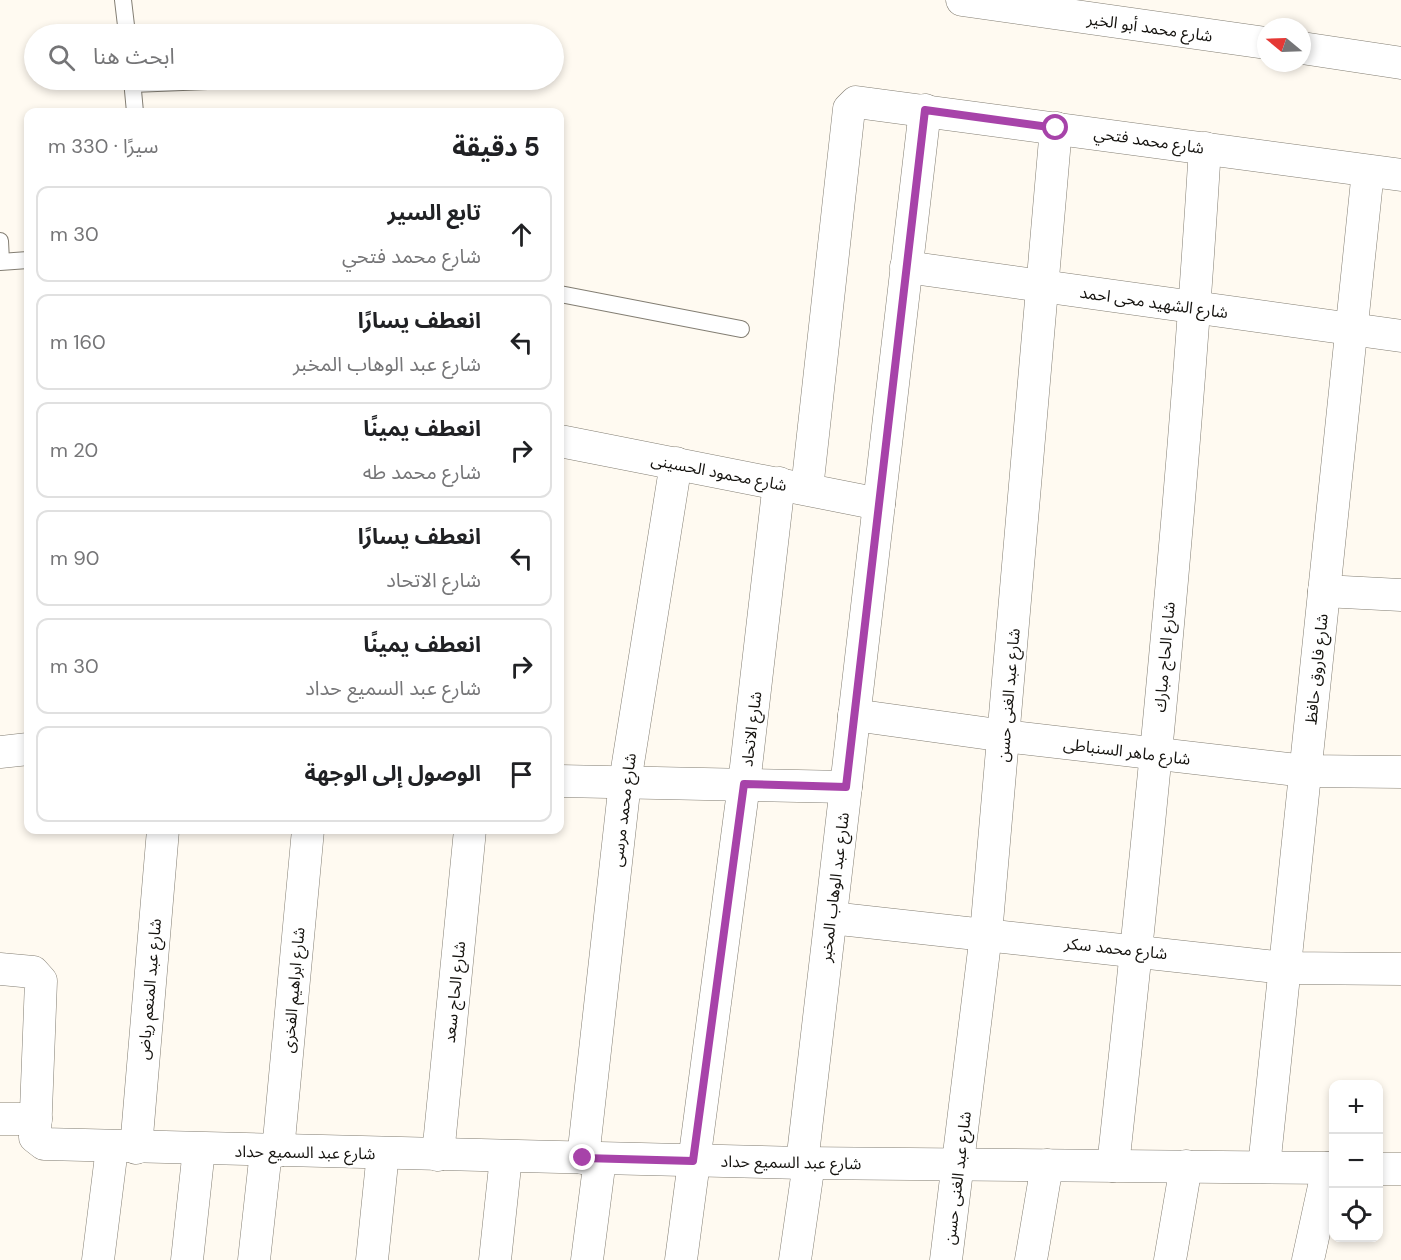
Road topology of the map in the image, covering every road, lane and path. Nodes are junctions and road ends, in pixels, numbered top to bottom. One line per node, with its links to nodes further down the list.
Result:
1 (123, 0): 3 (lane)
2 (962, 0): 4 (street, شارع محمد أبو الخير)
3 (126, 24)
4 (1257, 42)
5 (1311, 49): 6 (street)
6 (1401, 63)
7 (133, 90): 9 (lane)
8 (861, 102): 10 (street, شارع محمد فتحي); 27 (street, شارع الاتحاد)
9 (135, 108)
10 (925, 110): 11 (street, شارع محمد فتحي); 18 (street, شارع عبد الوهاب المخبر)
11 (1056, 128): 12 (street, شارع محمد فتحي); 19 (street, شارع عبد الغنى حسن)
12 (1205, 148): 13 (street, شارع محمد فتحي); 21 (street, شارع الحاج مبارك)
13 (1368, 171): 14 (street, شارع محمد فتحي); 23 (street, شارع فاروق حافظ)
14 (1401, 175)
15 (0, 241): 17 (lane)
16 (24, 260): 17 (lane)
17 (1, 262)
18 (906, 267): 19 (street, شارع الشهيد محى احمد); 28 (street, شارع عبد الوهاب المخبر)
19 (1041, 286): 21 (street, شارع الشهيد محى احمد); 32 (street, شارع عبد الغنى حسن)
20 (564, 295): 22 (lane)
21 (1195, 308): 23 (street, شارع الشهيد محى احمد); 35 (street, شارع الحاج مبارك)
22 (741, 329)
23 (1351, 329): 24 (street, شارع الشهيد محى احمد); 29 (street, شارع فاروق حافظ)
24 (1401, 336)
25 (564, 442): 26 (street, شارع محمود الحسينى)
26 (676, 463): 27 (street, شارع محمود الحسينى); 39 (street, شارع محمد مرسى)
27 (793, 486): 28 (street, شارع محمود الحسينى); 40 (street, شارع الاتحاد)
28 (879, 504): 31 (street, شارع عبد الوهاب المخبر)
29 (1324, 591): 30 (street); 36 (street, شارع فاروق حافظ)
30 (1401, 595)
31 (854, 715): 32 (street, شارع ماهر السنباطى); 41 (street, شارع عبد الوهاب المخبر)
32 (1005, 736): 35 (street, شارع ماهر السنباطى); 46 (street, شارع عبد الغنى حسن)
33 (24, 749): 34 (street)
34 (0, 752)
35 (1156, 754): 36 (street, شارع ماهر السنباطى); 47 (street, شارع الحاج مبارك)
36 (1305, 771): 37 (street, شارع ماهر السنباطى); 48 (street, شارع فاروق حافظ)
37 (1401, 772)
38 (564, 781): 39 (street)
39 (625, 782): 40 (street); 59 (street, شارع محمد مرسى)
40 (744, 784): 41 (street); 60 (street, شارع الاتحاد)
41 (846, 787): 45 (street, شارع عبد الوهاب المخبر)
42 (163, 834): 53 (street, شارع عبد المنعم رياض)
43 (308, 834): 55 (street, شارع ابراهيم الفخرى)
44 (470, 834): 57 (street, شارع الحاج سعد)
45 (831, 918): 46 (street, شارع محمد سكر); 61 (street, شارع عبد الوهاب المخبر)
46 (986, 934): 47 (street, شارع محمد سكر); 62 (street, شارع عبد الغنى حسن)
47 (1137, 950): 48 (street, شارع محمد سكر); 64 (street, شارع الحاج مبارك)
48 (1285, 968): 50 (street, شارع محمد سكر); 66 (street, شارع فاروق حافظ)
49 (0, 969): 52 (street)
50 (1401, 969)
51 (0, 1119): 52 (street, شارع عبد السميع حداد)
52 (36, 1128): 53 (street, شارع عبد السميع حداد)
53 (124, 1148): 54 (street, شارع عبد السميع حداد); 71 (street, شارع عبد المنعم رياض)
54 (199, 1149): 55 (street, شارع عبد السميع حداد); 72 (street)
55 (272, 1151): 56 (street, شارع عبد السميع حداد); 73 (street, شارع ابراهيم الفخرى)
56 (383, 1154): 57 (street, شارع عبد السميع حداد); 74 (street)
57 (438, 1155): 58 (street, شارع عبد السميع حداد)
58 (506, 1156): 59 (street, شارع عبد السميع حداد); 75 (street)
59 (591, 1158): 60 (street, شارع عبد السميع حداد); 76 (street, شارع محمد مرسى)
60 (693, 1161): 61 (street, شارع عبد السميع حداد); 77 (street, شارع الاتحاد)
61 (805, 1163): 62 (street, شارع عبد السميع حداد); 78 (street, شارع عبد الوهاب المخبر)
62 (959, 1164): 63 (street, شارع عبد السميع حداد); 79 (street, شارع عبد الغنى حسن)
63 (1047, 1165): 64 (street, شارع عبد السميع حداد); 80 (street)
64 (1113, 1166): 65 (street, شارع عبد السميع حداد)
65 (1186, 1166): 66 (street, شارع عبد السميع حداد); 81 (street)
66 (1264, 1167): 67 (street, شارع عبد السميع حداد)
67 (1329, 1168)
68 (1383, 1169): 69 (street)
69 (1401, 1169)
70 (1329, 1176): 82 (street)
71 (98, 1260)
72 (187, 1260)
73 (254, 1260)
74 (372, 1260)
75 (495, 1260)
76 (587, 1260)
77 (681, 1260)
78 (795, 1260)
79 (946, 1260)
80 (1031, 1260)
81 (1170, 1260)
82 (1308, 1260)

